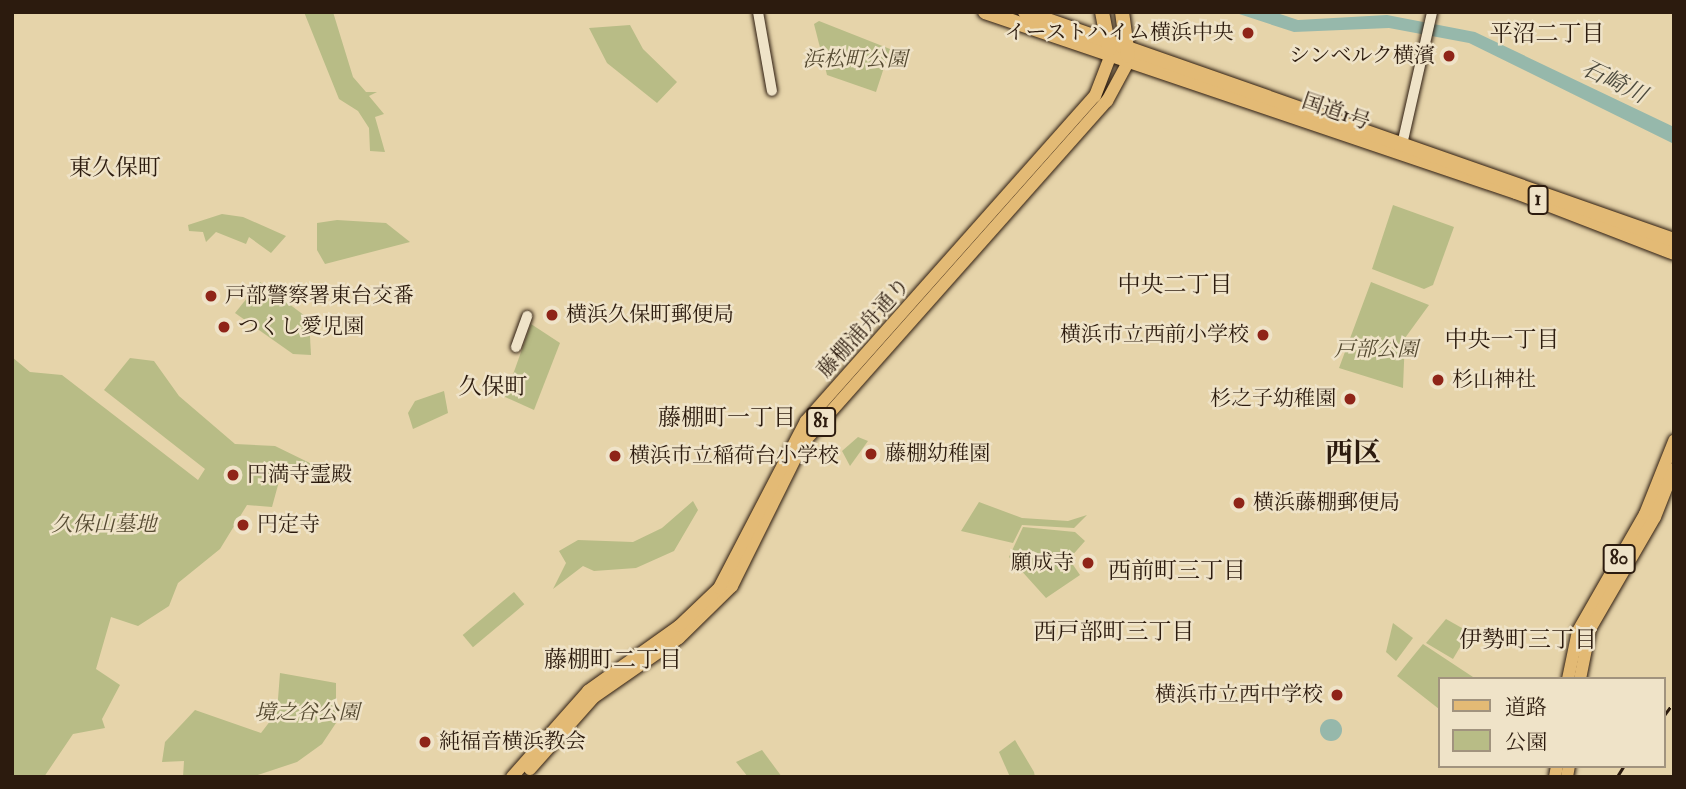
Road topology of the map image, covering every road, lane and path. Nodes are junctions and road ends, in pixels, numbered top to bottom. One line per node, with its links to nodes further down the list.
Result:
1 (758, 12): 9 (street)
2 (985, 12): 7 (highway, 国道1号 / 1)
3 (1025, 12): 7 (highway, 国道1号 / 1)
4 (1102, 12): 7 (highway)
5 (1122, 12): 8 (highway)
6 (1432, 12): 10 (street)
7 (1109, 50): 8 (highway, 国道1号 / 1); 19 (main road, 藤棚浦舟通り / 81)
8 (1128, 57): 10 (highway, 国道1号 / 1); 20 (main road, 藤棚浦舟通り / 81)
9 (772, 91)
10 (1401, 149): 11 (highway, 国道1号 / 1); 12 (highway, 国道1号 / 1)
11 (1674, 240)
12 (1674, 253)
13 (527, 316): 14 (street)
14 (516, 347)
15 (1674, 440): 17 (main road, 80)
16 (1674, 469): 18 (main road, 80)
17 (1568, 677)
18 (1580, 677)
19 (512, 777)
20 (523, 777)

